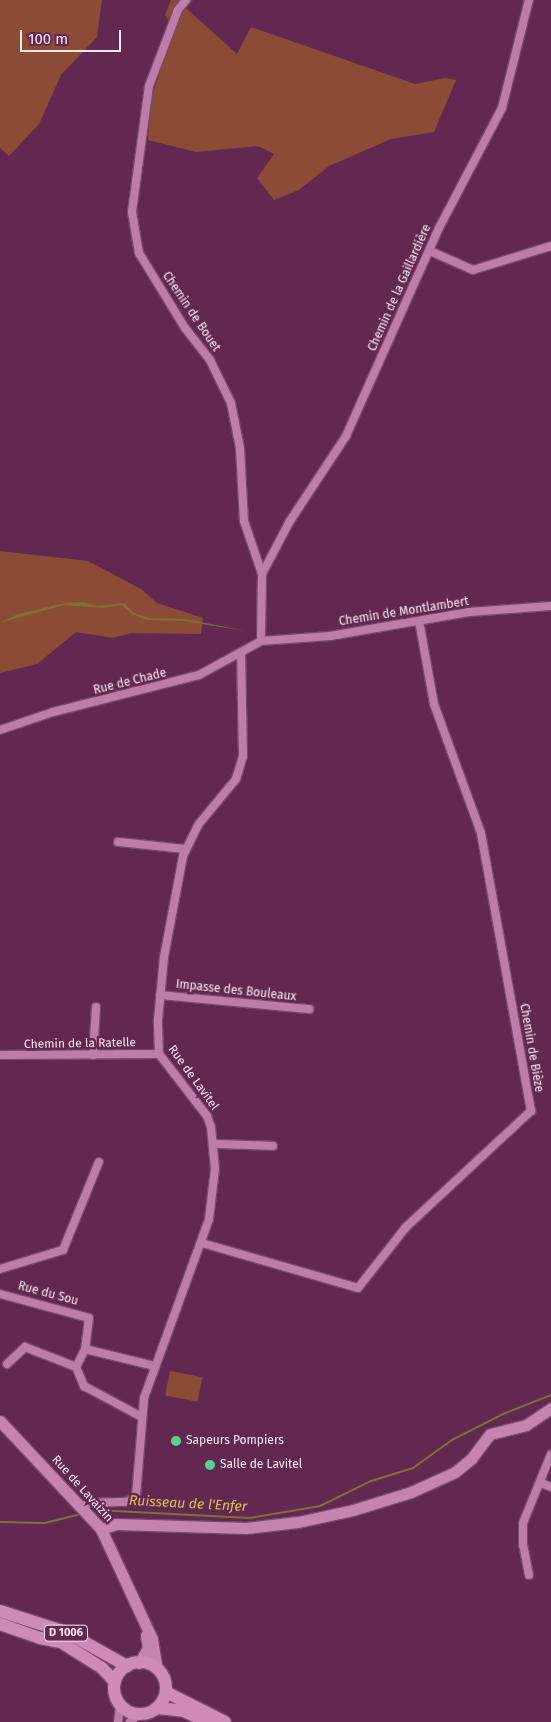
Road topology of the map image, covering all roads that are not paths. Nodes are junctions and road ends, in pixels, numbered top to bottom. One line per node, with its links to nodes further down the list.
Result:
1 (186, 0): 5 (street, Chemin de Bouet)
2 (529, 0): 4 (street, Chemin de la Gaillardière)
3 (551, 246): 4 (street)
4 (430, 252): 5 (street, Chemin de la Gaillardière)
5 (262, 574): 8 (street, Chemin de Bouet)
6 (551, 606): 7 (street, Chemin de Montlambert)
7 (419, 621): 8 (street, Chemin de Montlambert); 22 (street, Chemin de Bièze)
8 (261, 641): 9 (street, Rue de Chade)
9 (240, 654): 10 (street, Rue de Chade); 12 (street, Rue de Lavitel)
10 (0, 730)
11 (118, 842): 12 (street)
12 (186, 849): 13 (street, Rue de Lavitel)
13 (160, 995): 15 (street, Impasse des Bouleaux); 16 (street, Rue de Lavitel)
14 (96, 1007): 18 (street)
15 (309, 1009)
16 (159, 1054): 18 (street, Chemin de la Ratelle); 19 (street, Rue de Lavitel)
17 (0, 1055): 18 (street, Chemin de la Ratelle)
18 (93, 1055)
19 (214, 1144): 20 (street); 22 (street, Rue de Lavitel)
20 (273, 1146)
21 (99, 1162): 23 (street)
22 (202, 1243): 27 (street, Rue de Lavitel)
23 (0, 1269)
24 (0, 1294): 25 (street, Rue du Sou)
25 (85, 1349): 27 (street); 28 (street, Rue du Sou)
26 (7, 1364): 28 (street)
27 (155, 1366): 30 (street, Rue de Lavitel)
28 (76, 1367): 30 (street)
29 (550, 1412): 36 (street)
30 (140, 1416): 35 (street, Rue de Lavitel)
31 (0, 1421): 35 (street, Rue de Lavaizin)
32 (551, 1454): 33 (street)
33 (541, 1484): 34 (street); 37 (street)
34 (551, 1487)
35 (81, 1507): 36 (street, Rue de Lavaizin)
36 (101, 1529): 38 (street, Rue de Lavaizin)
37 (529, 1575)
38 (128, 1586): 41 (street, Rue de Lavaizin); 42 (street, Rue de Lavaizin)
39 (0, 1611): 41 (main road, D 1006)
40 (0, 1624): 43 (main road, D 1006)
41 (133, 1664): 42 (main road); 43 (main road)
42 (157, 1669): 44 (main road)
43 (115, 1682): 45 (main road)
44 (166, 1692): 46 (main road); 50 (main road)
45 (120, 1705): 47 (main road); 48 (street)
46 (157, 1708): 47 (main road); 49 (main road)
47 (135, 1718)
48 (118, 1722)
49 (208, 1722)
50 (225, 1722)

